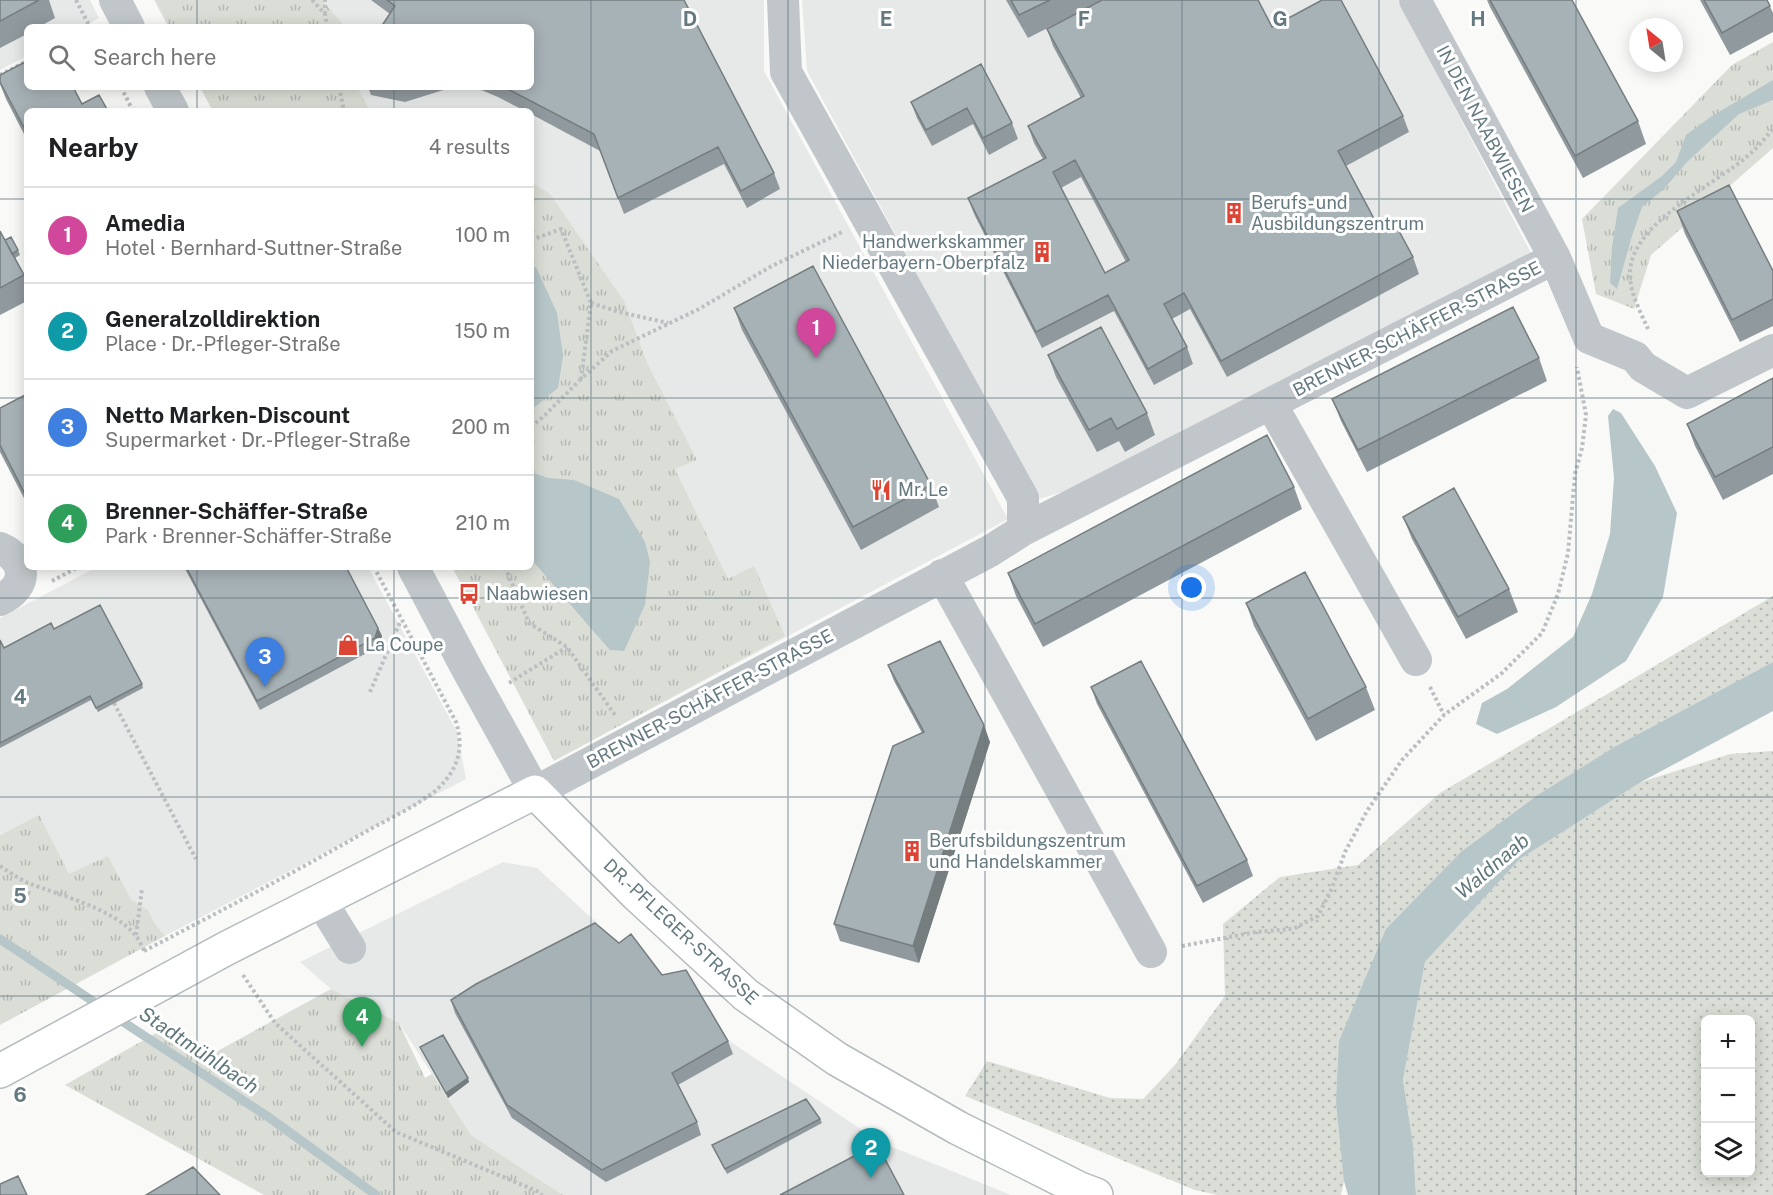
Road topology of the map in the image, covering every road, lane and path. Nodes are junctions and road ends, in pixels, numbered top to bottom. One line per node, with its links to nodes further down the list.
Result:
1 (76, 0): 8 (path)
2 (115, 0): 9 (street)
3 (312, 0): 7 (path)
4 (325, 0): 7 (path)
5 (783, 0): 20 (street)
6 (1415, 0): 22 (street, IN DEN NAABWIESEN)
7 (325, 14): 10 (path)
8 (88, 24)
9 (127, 24)
10 (327, 24)
11 (24, 63): 12 (path)
12 (0, 75)
13 (123, 90): 16 (path)
14 (162, 90): 17 (street)
15 (340, 90): 18 (path)
16 (132, 108)
17 (171, 108)
18 (343, 108)
19 (1773, 129): 27 (path)
20 (867, 219): 24 (path); 31 (street)
21 (534, 239): 23 (path)
22 (1555, 258): 25 (street, BRENNER-SCHÄFFER-STRASSE); 29 (street, BRENNER-SCHÄFFER-STRASSE)
23 (591, 303): 24 (path); 28 (path)
24 (669, 324): 28 (path)
25 (1589, 338): 27 (street); 54 (path)
26 (1773, 350): 27 (street)
27 (1643, 367)
28 (581, 379): 30 (path)
29 (1271, 404): 31 (street, BRENNER-SCHÄFFER-STRASSE); 40 (street, BRENNER-SCHÄFFER-STRASSE)
30 (534, 424)
31 (1023, 530): 36 (street, BRENNER-SCHÄFFER-STRASSE)
32 (14, 554): 37 (street)
33 (376, 570): 38 (path)
34 (415, 570): 42 (street, DR.-PFLEGER-STRASSE)
35 (506, 570): 39 (path)
36 (942, 575): 44 (street, BRENNER-SCHÄFFER-STRASSE); 54 (street)
37 (0, 600)
38 (402, 619): 41 (path); 53 (path)
39 (567, 647): 42 (path); 44 (path)
40 (1416, 660)
41 (370, 692)
42 (483, 698): 45 (street, DR.-PFLEGER-STRASSE)
43 (114, 703): 46 (path)
44 (634, 740): 45 (street, BRENNER-SCHÄFFER-STRASSE)
45 (535, 792): 49 (main road, BRENNER-SCHÄFFER-STRASSE); 58 (main road, DR.-PFLEGER-STRASSE)
46 (196, 859)
47 (0, 866): 50 (path)
48 (142, 889): 50 (path)
49 (321, 901): 51 (main road, BRENNER-SCHÄFFER-STRASSE); 52 (street)
50 (136, 935): 53 (path)
51 (227, 948): 55 (main road, BRENNER-SCHÄFFER-STRASSE); 57 (path)
52 (350, 948)
53 (144, 951): 55 (path)
54 (1151, 952)
55 (155, 987): 56 (main road, BRENNER-SCHÄFFER-STRASSE)
56 (0, 1071)
57 (542, 1195)
58 (1096, 1195)

